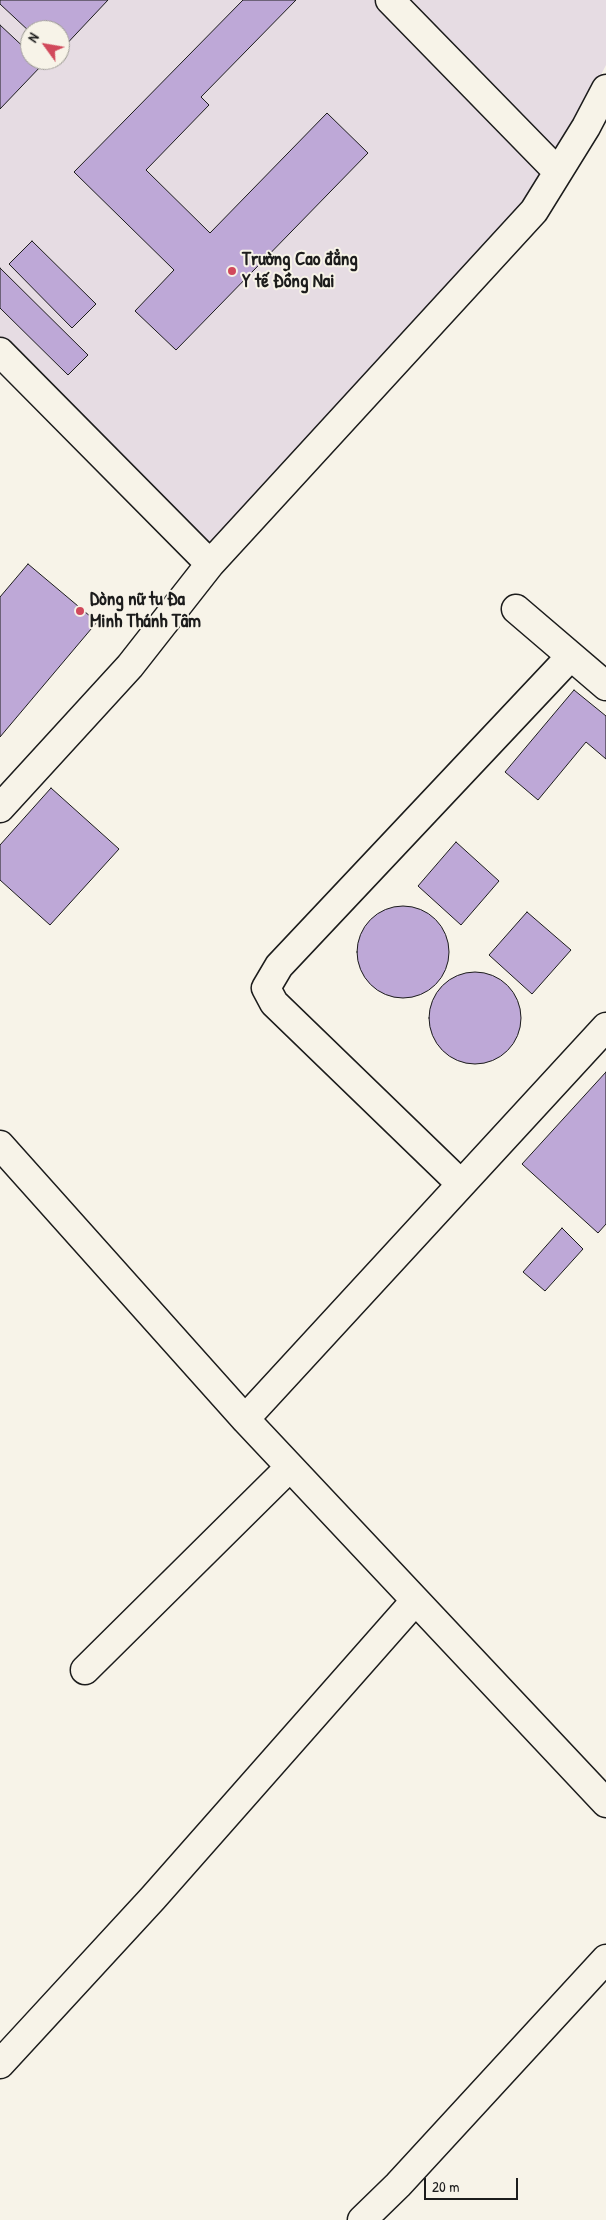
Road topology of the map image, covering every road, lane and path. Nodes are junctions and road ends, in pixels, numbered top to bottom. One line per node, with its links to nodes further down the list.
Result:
1 (390, 0): 3 (street)
2 (606, 89): 3 (street)
3 (558, 172): 5 (street)
4 (0, 352): 5 (street)
5 (210, 564): 9 (street)
6 (516, 609): 7 (street)
7 (571, 656): 8 (street); 12 (street)
8 (606, 686)
9 (0, 808)
10 (606, 1027): 12 (street)
11 (0, 1145): 13 (street)
12 (461, 1184): 13 (street)
13 (245, 1419): 14 (street)
14 (290, 1467): 15 (street); 16 (street)
15 (415, 1601): 17 (street); 19 (street)
16 (85, 1670)
17 (606, 1803)
18 (606, 1959): 20 (street)
19 (0, 2064)
20 (362, 2220)

